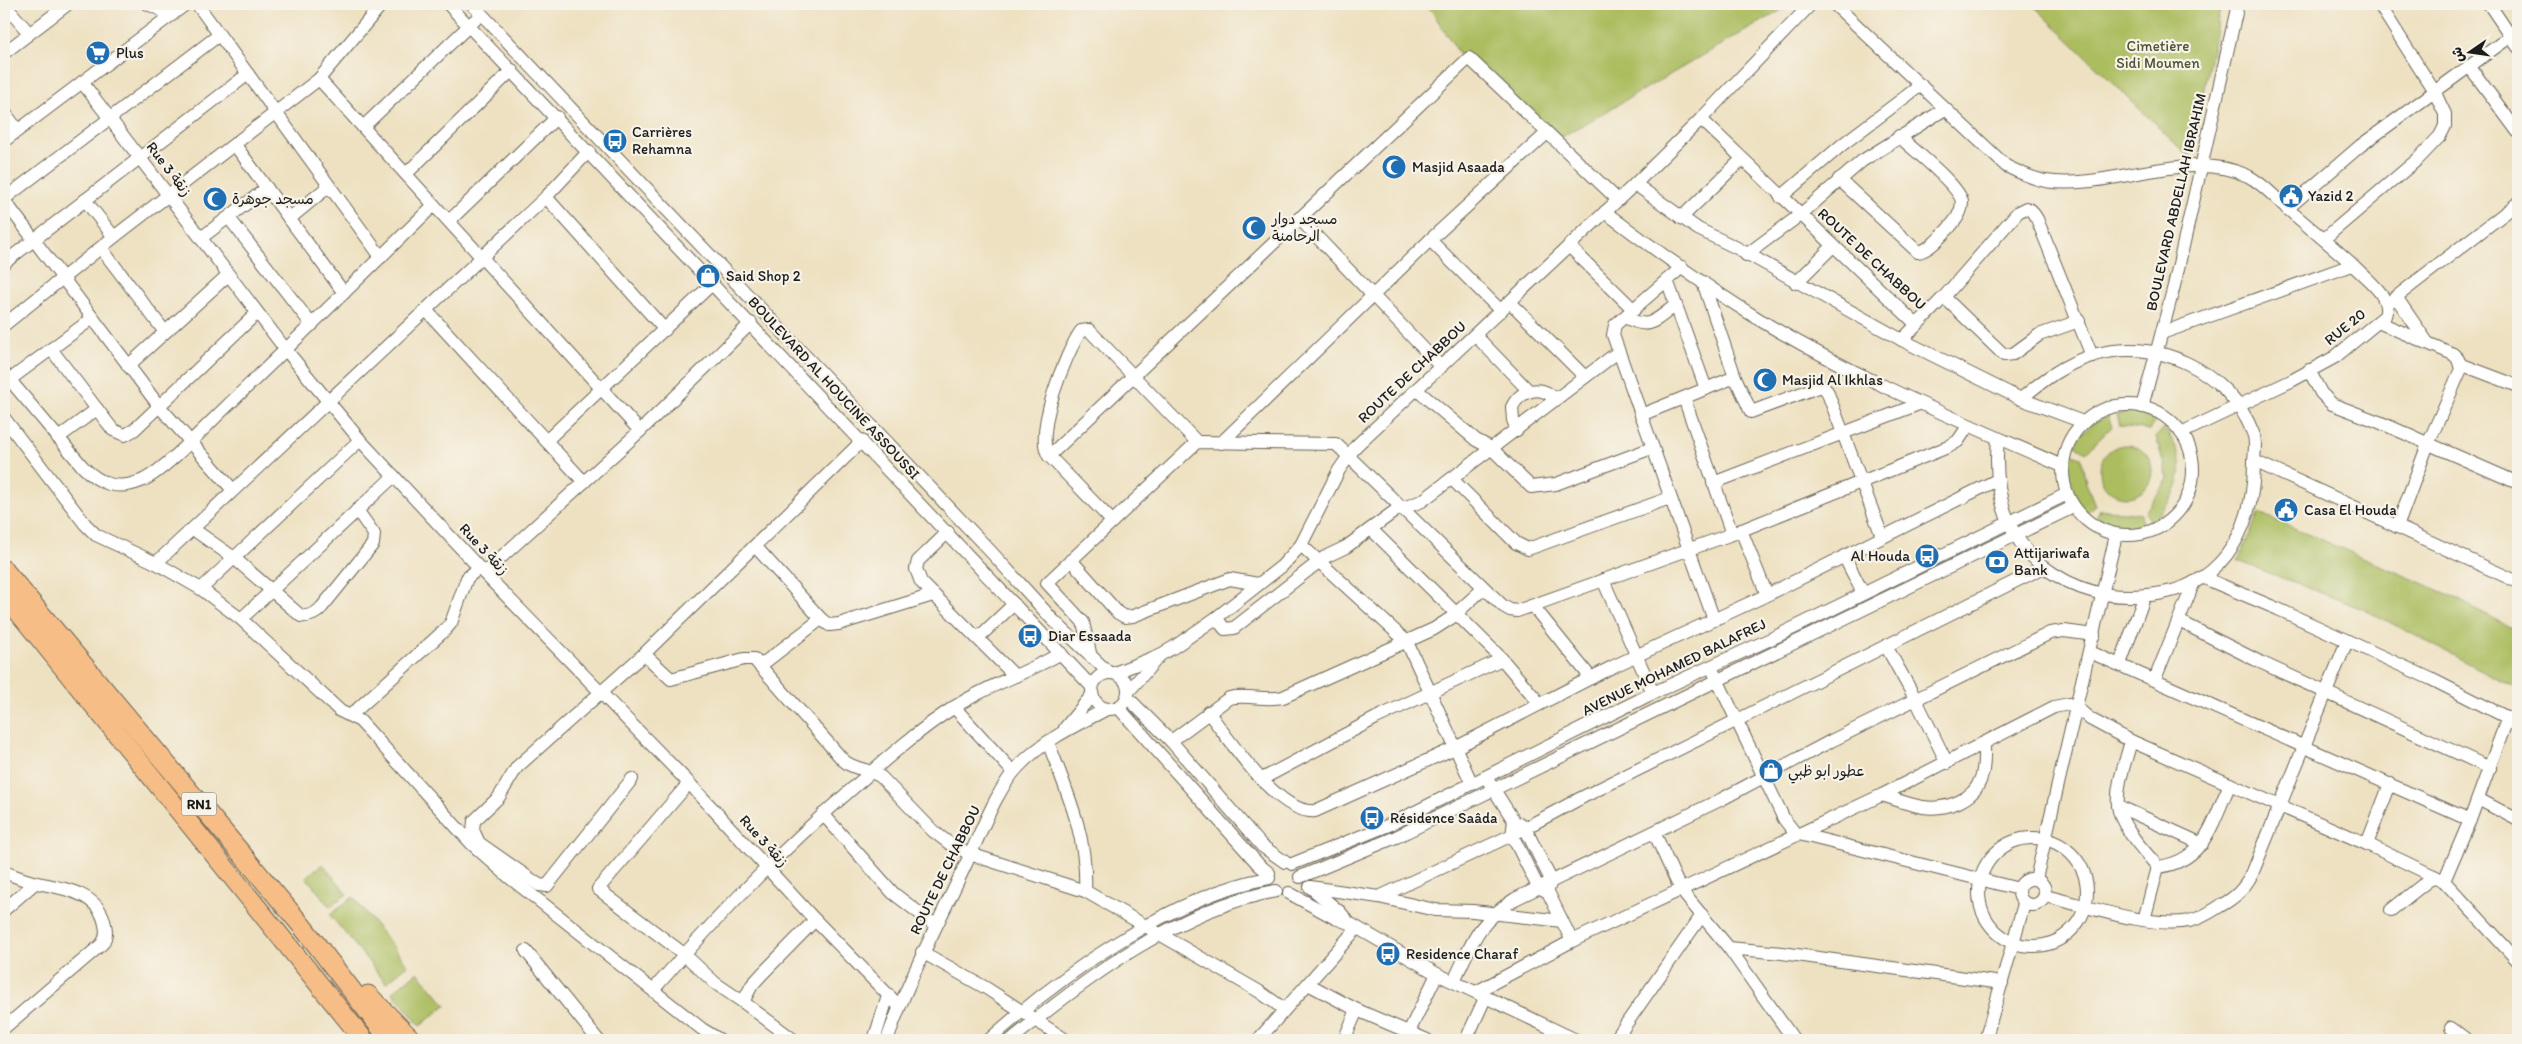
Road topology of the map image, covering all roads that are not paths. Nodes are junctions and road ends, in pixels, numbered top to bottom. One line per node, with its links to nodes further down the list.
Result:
1 (4, 4): 17 (street)
2 (68, 4): 17 (street)
3 (149, 4): 14 (street)
4 (186, 4): 14 (street)
5 (197, 4): 18 (street)
6 (382, 4): 24 (street)
7 (448, 4): 16 (street, BOULEVARD AL HOUCINE ASSOUSSI)
8 (472, 4): 15 (street, BOULEVARD AL HOUCINE ASSOUSSI)
9 (1811, 4): 33 (street, ROUTE DE CHABBOU)
10 (1834, 4): 26 (street)
11 (2238, 4): 44 (street, BOULEVARD ABDELLAH IBRAHIM)
12 (2379, 4): 27 (street)
13 (2492, 5): 19 (street)
14 (172, 14): 25 (street)
15 (482, 14): 16 (street); 224 (street, BOULEVARD AL HOUCINE ASSOUSSI)
16 (469, 25): 22 (street, BOULEVARD AL HOUCINE ASSOUSSI); 34 (street)
17 (29, 34): 20 (street)
18 (219, 34): 23 (street); 32 (street)
19 (2515, 41): 21 (street)
20 (4, 53)
21 (2469, 66): 27 (street); 36 (street)
22 (512, 70): 31 (street, BOULEVARD AL HOUCINE ASSOUSSI); 45 (street)
23 (248, 74): 30 (street); 42 (street)
24 (319, 79): 30 (street); 34 (street)
25 (82, 82): 32 (street, Rue 3 زنقة); 35 (street)
26 (1921, 85): 28 (street); 52 (street)
27 (2434, 91): 58 (street); 68 (street)
28 (1945, 109): 38 (street); 44 (street)
29 (4, 112): 35 (street)
30 (277, 114): 40 (street); 48 (street)
31 (557, 117): 41 (street, BOULEVARD AL HOUCINE ASSOUSSI); 65 (street)
32 (110, 118): 42 (street, Rue 3 زنقة); 53 (street)
33 (1701, 119): 43 (street, ROUTE DE CHABBOU); 47 (street, ROUTE DE CHABBOU)
34 (363, 127): 45 (street)
35 (18, 130): 39 (street)
36 (2518, 132)
37 (1547, 133): 55 (street); 62 (street); 70 (street)
38 (1899, 136): 46 (street); 46 (street)
39 (4, 140)
40 (235, 145): 49 (street); 50 (street)
41 (589, 151): 51 (street); 85 (street, BOULEVARD AL HOUCINE ASSOUSSI)
42 (140, 157): 50 (street, Rue 3 زنقة); 54 (street)
43 (1742, 159): 52 (street, ROUTE DE CHABBOU); 63 (street)
44 (2201, 165): 58 (street); 104 (street, BOULEVARD ABDELLAH IBRAHIM)
45 (406, 174): 57 (street)
46 (1840, 179): 60 (street)
47 (1635, 184): 55 (street, ROUTE DE CHABBOU); 63 (street)
48 (329, 186): 64 (street); 75 (street)
49 (266, 188): 61 (street); 64 (street)
50 (169, 196): 66 (street); 67 (street, Rue 3 زنقة)
51 (546, 197): 76 (street); 102 (street)
52 (1781, 197): 60 (street, ROUTE DE CHABBOU)
53 (4, 199): 69 (street)
54 (84, 200): 66 (street); 69 (street)
55 (1618, 200): 59 (street, ROUTE DE CHABBOU)
56 (2518, 203): 89 (street)
57 (434, 205): 65 (street); 75 (street)
58 (2287, 209): 68 (street)
59 (1605, 212): 71 (street, ROUTE DE CHABBOU); 79 (street)
60 (1800, 215): 72 (street, ROUTE DE CHABBOU); 74 (street)
61 (229, 218): 67 (street); 99 (street)
62 (1299, 218): 87 (street); 117 (street)
63 (1681, 218): 74 (street)
64 (289, 219): 86 (street)
65 (449, 221): 76 (street)
66 (114, 237): 73 (street)
67 (201, 238): 80 (street, Rue 3 زنقة)
68 (2324, 239): 78 (street)
69 (34, 240): 77 (street); 81 (street)
70 (1430, 240): 87 (street); 91 (street)
71 (1569, 246): 91 (street, ROUTE DE CHABBOU); 94 (street)
72 (1833, 246): 84 (street); 101 (street, ROUTE DE CHABBOU)
73 (101, 248): 81 (street); 103 (street)
74 (1746, 254): 84 (street)
75 (381, 257): 86 (street)
76 (482, 258): 92 (street); 122 (street)
77 (4, 263)
78 (2352, 265): 89 (street); 104 (street)
79 (1682, 267): 82 (street); 83 (street)
80 (228, 275): 93 (street, Rue 3 زنقة); 103 (street)
81 (64, 277): 95 (street); 100 (street)
82 (1667, 280): 90 (street); 94 (street)
83 (1703, 282): 118 (street); 130 (street)
84 (1796, 282): 106 (street)
85 (713, 283): 98 (street, BOULEVARD AL HOUCINE ASSOUSSI); 102 (street)
86 (344, 293): 99 (street)
87 (1372, 296): 115 (street); 150 (street)
88 (1944, 296): 96 (street); 96 (street, ROUTE DE CHABBOU); 101 (street, ROUTE DE CHABBOU)
89 (2391, 301): 97 (street, RUE 20); 107 (street)
90 (1676, 305): 94 (street); 123 (street)
91 (1505, 307): 105 (street, ROUTE DE CHABBOU); 119 (street)
92 (426, 310): 129 (street); 146 (street)
93 (257, 313): 109 (street, Rue 3 زنقة); 131 (street)
94 (1629, 313): 110 (street)
95 (92, 318): 108 (street); 114 (street)
96 (2079, 321): 112 (street, ROUTE DE CHABBOU)
97 (2378, 322): 107 (street); 116 (street, RUE 20)
98 (751, 323): 140 (street); 147 (street, BOULEVARD AL HOUCINE ASSOUSSI)
99 (312, 324): 109 (street)
100 (4, 325)
101 (1916, 325): 106 (street)
102 (665, 330): 122 (street)
103 (165, 332): 114 (street)
104 (2162, 333): 111 (street, BOULEVARD ABDELLAH IBRAHIM)
105 (1476, 335): 115 (street, ROUTE DE CHABBOU); 125 (street)
106 (1902, 340): 127 (street)
107 (2427, 342): 113 (street)
108 (51, 349): 120 (street); 134 (street)
109 (286, 350): 129 (street, Rue 3 زنقة); 148 (street)
110 (1618, 352): 119 (street); 135 (street)
111 (2156, 353): 112 (street); 132 (street); 133 (street, BOULEVARD ABDELLAH IBRAHIM)
112 (2092, 356): 127 (street)
113 (2460, 364): 121 (street); 151 (street)
114 (128, 366): 131 (street)
115 (1441, 367): 124 (street, ROUTE DE CHABBOU)
116 (2310, 370): 132 (street, RUE 20); 151 (street)
117 (1133, 376): 149 (street); 155 (street); 155 (street)
118 (1735, 377): 123 (street); 141 (street)
119 (1585, 378): 128 (street)
120 (6, 380): 143 (street)
121 (2518, 386)
122 (601, 389): 140 (street); 146 (street)
123 (1706, 389): 126 (street)
124 (1417, 390): 152 (street); 154 (street, ROUTE DE CHABBOU)
125 (1529, 391): 128 (street); 139 (street)
126 (1684, 398): 135 (street); 164 (street)
127 (2021, 399): 137 (street)
128 (1556, 400): 139 (street)
129 (328, 401): 145 (street, Rue 3 زنقة); 165 (street)
130 (1919, 404): 138 (street); 141 (street)
131 (159, 406): 134 (street); 148 (street)
132 (2238, 406): 142 (street, RUE 20); 156 (street)
133 (2142, 407): 137 (street); 142 (street)
134 (97, 409): 143 (street)
135 (1640, 415): 153 (street)
136 (4, 418): 188 (street)
137 (2084, 422): 157 (street)
138 (1968, 426): 144 (street); 161 (street)
139 (1517, 430): 152 (street)
140 (640, 431): 162 (street)
141 (1843, 433): 161 (street); 164 (street)
142 (2181, 433): 179 (street)
143 (58, 438): 148 (street)
144 (1998, 439): 157 (street); 160 (street)
145 (360, 440): 158 (street, Rue 3 زنقة); 185 (street)
146 (546, 441): 162 (street)
147 (862, 441): 176 (street, BOULEVARD AL HOUCINE ASSOUSSI); 182 (street)
148 (190, 442): 165 (street)
149 (1197, 442): 150 (street); 171 (street)
150 (1221, 442): 154 (street)
151 (2428, 444): 163 (street); 173 (street)
152 (1491, 448): 153 (street); 159 (street)
153 (1652, 448): 167 (street)
154 (1349, 454): 169 (street); 181 (street, ROUTE DE CHABBOU)
155 (1049, 456): 171 (street)
156 (2254, 462): 173 (street); 194 (street)
157 (2062, 466): 166 (street)
158 (394, 476): 170 (street); 192 (street, Rue 3 زنقة)
159 (1452, 479): 167 (street); 169 (street)
160 (1997, 480): 172 (street); 180 (street)
161 (1861, 481): 177 (street); 180 (street)
162 (584, 482): 192 (street)
163 (2518, 483)
164 (1713, 484): 177 (street)
165 (233, 490): 174 (street)
166 (2066, 494): 168 (street); 172 (street, AVENUE MOHAMED BALAFREJ)
167 (1670, 498): 183 (street)
168 (2073, 506): 178 (street, AVENUE MOHAMED BALAFREJ); 179 (street)
169 (1403, 508): 175 (street); 197 (street)
170 (357, 510): 199 (street); 199 (street)
171 (1112, 521): 186 (street)
172 (2007, 523): 178 (street); 201 (street, AVENUE MOHAMED BALAFREJ)
173 (2397, 527): 195 (street)
174 (193, 529): 185 (street); 188 (street)
175 (1370, 529): 189 (street); 208 (street)
176 (948, 532): 202 (street); 206 (street, BOULEVARD AL HOUCINE ASSOUSSI)
177 (1736, 532): 183 (street); 200 (street)
178 (2013, 535): 190 (street); 233 (street, AVENUE MOHAMED BALAFREJ)
179 (2116, 535): 203 (street)
180 (1882, 536): 184 (street)
181 (1301, 545): 189 (street); 196 (street, ROUTE DE CHABBOU)
182 (754, 546): 209 (street); 221 (street)
183 (1689, 550): 193 (street); 212 (street)
184 (1844, 556): 200 (street); 201 (street)
185 (234, 558): 198 (street); 199 (street)
186 (1071, 560): 196 (street); 224 (street)
187 (4, 561): 205 (highway)
188 (156, 562): 198 (street)
189 (1319, 562): 210 (street); 217 (street)
190 (2044, 568): 203 (street); 218 (street)
191 (4, 570): 205 (highway, RN1)
192 (482, 571): 234 (street, Rue 3 زنقة); 245 (street)
193 (1603, 580): 207 (street); 223 (street)
194 (2199, 580): 204 (street); 213 (street); 216 (street)
195 (2518, 582)
196 (1258, 584): 210 (street, ROUTE DE CHABBOU)
197 (1484, 588): 207 (street); 208 (street)
198 (200, 589): 211 (street)
199 (272, 592): 211 (street)
200 (1767, 594): 212 (street)
201 (1863, 594): 228 (street, AVENUE MOHAMED BALAFREJ)
202 (933, 595): 209 (street); 215 (street)
203 (2103, 595): 204 (street); 214 (street)
204 (2146, 596): 226 (street)
205 (13, 599): 312 (highway, RN1); 340 (highway, RN1)
206 (1014, 604): 215 (street); 220 (street, BOULEVARD AL HOUCINE ASSOUSSI)
207 (1533, 606): 231 (street)
208 (1457, 614): 217 (street); 225 (street)
209 (821, 618): 227 (street)
210 (1216, 618): 222 (street, ROUTE DE CHABBOU)
211 (241, 619): 245 (street)
212 (1714, 620): 223 (street)
213 (2179, 621): 232 (street); 236 (street)
214 (2094, 635): 219 (street); 239 (street)
215 (978, 638): 230 (street)
216 (2347, 641): 236 (street); 247 (street)
217 (1407, 642): 238 (street); 244 (street)
218 (1886, 646): 239 (street); 246 (street)
219 (2090, 652): 226 (street); 243 (street)
220 (1061, 653): 230 (street); 235 (street, BOULEVARD AL HOUCINE ASSOUSSI)
221 (644, 654): 227 (street); 234 (street)
222 (1160, 655): 229 (street, ROUTE DE CHABBOU); 240 (street, ROUTE DE CHABBOU)
223 (1638, 656): 231 (street); 237 (street)
224 (1091, 658): 229 (street, BOULEVARD AL HOUCINE ASSOUSSI)
225 (1502, 659): 238 (street); 241 (street)
226 (2120, 664): 232 (street)
227 (760, 666): 257 (street)
228 (1710, 667): 233 (street); 237 (street, AVENUE MOHAMED BALAFREJ)
229 (1111, 672): 235 (street); 240 (street)
230 (1015, 676): 242 (street)
231 (1591, 678): 241 (street)
232 (2155, 679): 254 (street)
233 (1717, 680): 246 (street); 267 (street, AVENUE MOHAMED BALAFREJ)
234 (601, 691): 261 (street); 263 (street, Rue 3 زنقة)
235 (1092, 691): 240 (street); 248 (street, ROUTE DE CHABBOU)
236 (2327, 692): 254 (street); 256 (street)
237 (1653, 693): 259 (street, AVENUE MOHAMED BALAFREJ)
238 (1432, 694): 253 (street); 262 (street)
239 (1916, 700): 255 (street); 260 (street)
240 (1120, 701): 248 (street, ROUTE DE CHABBOU); 249 (street); 287 (street)
241 (1540, 704): 253 (street)
242 (954, 707): 257 (street); 258 (street)
243 (2076, 707): 250 (street); 252 (street); 279 (street)
244 (1208, 712): 249 (street); 262 (street)
245 (351, 715): 326 (street)
246 (1736, 720): 260 (street); 275 (street)
247 (2513, 720): 256 (street)
248 (1060, 734): 251 (street, ROUTE DE CHABBOU)
249 (1171, 741): 283 (street)
250 (2131, 741): 265 (street); 270 (street)
251 (1048, 742): 258 (street, ROUTE DE CHABBOU); 296 (street)
252 (1984, 743): 255 (street); 268 (street)
253 (1455, 748): 262 (street); 264 (street)
254 (2305, 748): 266 (street); 271 (street)
255 (1947, 763): 268 (street)
256 (2490, 768): 269 (street)
257 (872, 770): 272 (street); 282 (street)
258 (1013, 772): 282 (street, ROUTE DE CHABBOU)
259 (1485, 777): 264 (street, AVENUE MOHAMED BALAFREJ); 267 (street)
260 (1765, 778): 276 (street); 277 (street)
261 (632, 779)
262 (1262, 779)
263 (689, 783): 284 (street, Rue 3 زنقة); 320 (street)
264 (1472, 784): 283 (street, AVENUE MOHAMED BALAFREJ)
265 (2230, 784): 271 (street); 280 (street)
266 (2390, 784): 273 (street); 281 (street)
267 (1494, 790): 275 (street); 291 (street, AVENUE MOHAMED BALAFREJ)
268 (1882, 795): 277 (street)
269 (2478, 799): 273 (street); 274 (street)
270 (2118, 806): 280 (street); 285 (street)
271 (2281, 806): 281 (street); 308 (street)
272 (822, 814): 284 (street); 311 (street)
273 (2470, 820): 289 (street)
274 (2518, 820)
275 (1519, 825): 278 (street); 293 (street)
276 (1654, 832): 293 (street); 294 (street)
277 (1798, 834): 290 (street); 294 (street)
278 (1512, 835): 293 (street); 300 (street)
279 (2045, 839): 288 (street); 290 (street); 302 (street)
280 (2202, 844): 285 (street)
281 (2367, 844): 289 (street)
282 (970, 854): 296 (street); 311 (street, ROUTE DE CHABBOU)
283 (1288, 863): 287 (street); 291 (street)
284 (766, 867): 307 (street, Rue 3 زنقة); 320 (street)
285 (2158, 867): 308 (street)
286 (4, 872): 292 (street)
287 (1269, 876): 297 (street); 313 (street)
288 (2036, 879): 295 (street); 299 (street)
289 (2439, 879): 304 (street); 321 (street)
290 (1980, 880): 295 (street); 316 (street)
291 (1303, 881): 297 (street); 298 (street); 310 (street)
292 (35, 883): 303 (street); 335 (street)
293 (1546, 886): 305 (street); 309 (street)
294 (1681, 888): 306 (street); 315 (street)
295 (2019, 889): 301 (street)
296 (1085, 892): 313 (street)
297 (1282, 892): 310 (street); 314 (street)
298 (1361, 896): 300 (street); 310 (street)
299 (2045, 896): 301 (street); 302 (street)
300 (1379, 898): 305 (street)
301 (2024, 904): 316 (street)
302 (2086, 906): 308 (street); 316 (street)
303 (4, 910)
304 (2391, 910)
305 (1492, 915): 309 (street); 323 (street)
306 (1702, 915): 317 (street); 355 (street)
307 (815, 920): 328 (street, Rue 3 زنقة); 329 (street)
308 (2144, 920)
309 (1562, 921): 315 (street)
310 (1349, 922): 322 (street); 325 (street)
311 (935, 925): 319 (street, ROUTE DE CHABBOU)
312 (302, 926): 341 (highway, RN1); 342 (highway)
313 (1146, 927): 314 (street); 333 (street)
314 (1160, 936): 331 (street); 334 (street)
315 (1572, 940): 327 (street)
316 (2013, 943): 324 (street)
317 (1729, 948): 324 (street); 356 (street)
318 (526, 951): 343 (street)
319 (922, 952): 330 (street, ROUTE DE CHABBOU); 333 (street)
320 (684, 954): 326 (street); 329 (street)
321 (2518, 961)
322 (1438, 974): 323 (street); 338 (street)
323 (1454, 981): 327 (street)
324 (2002, 983): 337 (street)
325 (1308, 984): 331 (street); 332 (street)
326 (654, 989): 344 (street)
327 (1481, 994): 353 (street); 354 (street)
328 (888, 996): 330 (street, Rue 3 زنقة); 346 (street)
329 (743, 1002): 345 (street)
330 (899, 1006): 347 (street, ROUTE DE CHABBOU)
331 (1284, 1009): 339 (street)
332 (1357, 1010): 338 (street); 351 (street)
333 (1021, 1012): 334 (street); 348 (street)
334 (1035, 1021): 349 (street); 350 (street)
335 (4, 1028)
336 (2451, 1028): 357 (street)
337 (1987, 1034)
338 (1407, 1037): 352 (street)
339 (1263, 1039)
340 (363, 1040)
341 (390, 1040)
342 (412, 1040)
343 (598, 1040)
344 (720, 1040)
345 (794, 1040)
346 (874, 1040)
347 (887, 1040)
348 (988, 1040)
349 (1011, 1040)
350 (1066, 1040)
351 (1344, 1040)
352 (1427, 1040)
353 (1466, 1040)
354 (1576, 1040)
355 (1615, 1040)
356 (1794, 1040)
357 (2467, 1040)

